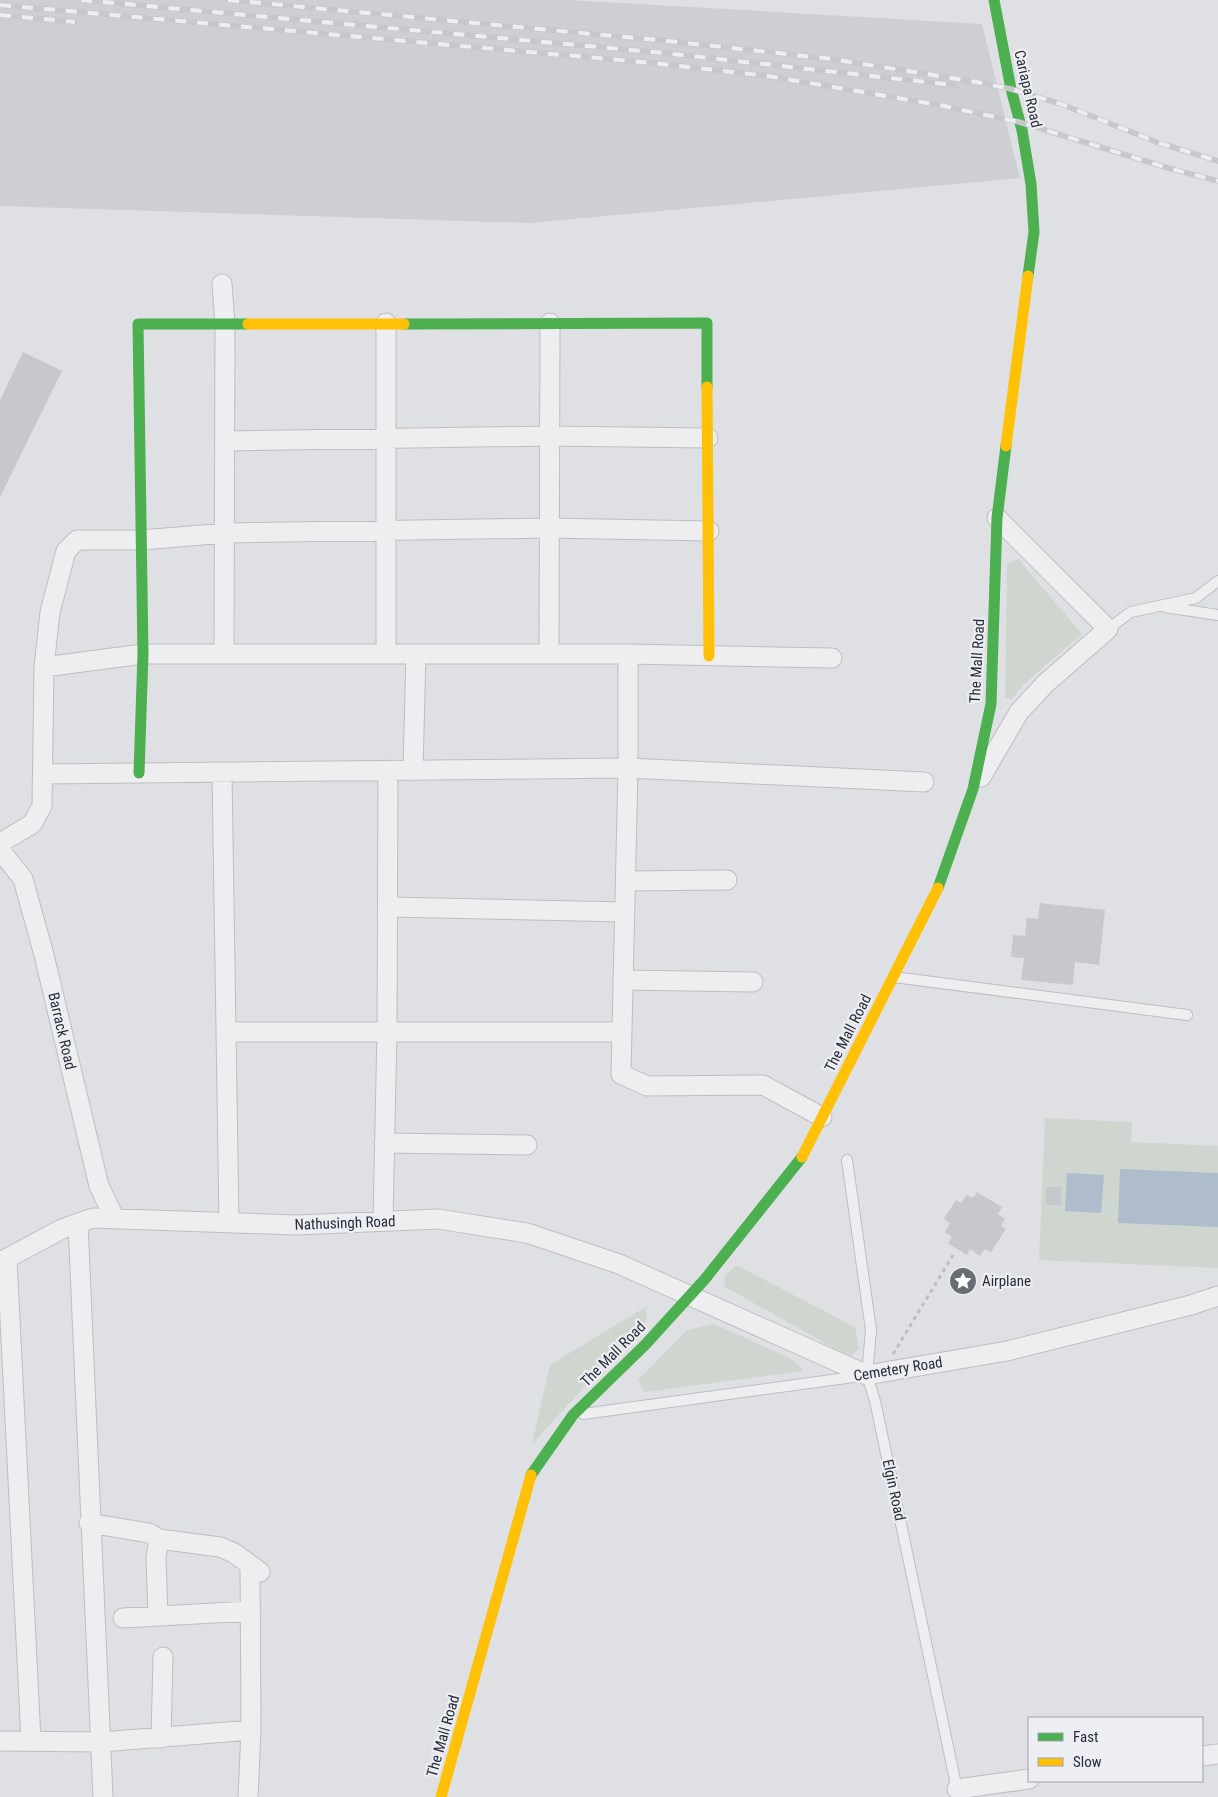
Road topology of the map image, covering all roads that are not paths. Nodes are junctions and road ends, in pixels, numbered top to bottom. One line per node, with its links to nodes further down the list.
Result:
1 (994, 0): 2 (street, Cariapa Road)
2 (1030, 184): 11 (street, The Mall Road)
3 (222, 284): 6 (street)
4 (386, 323): 5 (street); 6 (street); 9 (street)
5 (550, 323): 7 (street); 8 (street)
6 (225, 324): 10 (street); 16 (street)
7 (549, 436): 8 (street); 9 (street); 12 (street)
8 (708, 438): 14 (street)
9 (385, 440): 10 (street); 13 (street)
10 (225, 441): 15 (street)
11 (997, 518): 20 (street); 37 (street, The Mall Road)
12 (549, 528): 13 (street); 14 (street); 25 (street)
13 (385, 531): 15 (street); 23 (street)
14 (709, 531): 27 (street)
15 (226, 533): 16 (street); 22 (street)
16 (141, 540): 21 (street); 29 (street)
17 (1218, 581): 18 (lane)
18 (1157, 606): 19 (lane); 20 (lane)
19 (1218, 615)
20 (1108, 629): 37 (street)
21 (143, 654): 22 (street); 29 (street); 34 (street)
22 (224, 654): 23 (street)
23 (386, 654): 24 (street)
24 (416, 654): 25 (street); 31 (street)
25 (549, 654): 26 (street)
26 (628, 654): 27 (street); 30 (street)
27 (709, 656): 28 (street)
28 (832, 658)
29 (44, 668): 35 (street)
30 (628, 768): 31 (street); 36 (street); 41 (street)
31 (413, 770): 32 (street)
32 (388, 771): 33 (street); 42 (street)
33 (222, 772): 34 (street); 49 (street)
34 (139, 773): 35 (street)
35 (44, 774): 38 (street)
36 (924, 782)
37 (973, 789): 44 (street, The Mall Road)
38 (0, 844)
39 (0, 850): 55 (street, Barrack Road)
40 (726, 880): 41 (street)
41 (626, 881): 43 (street)
42 (388, 906): 43 (street); 48 (street)
43 (625, 912): 45 (street)
44 (893, 976): 47 (lane); 51 (street, The Mall Road)
45 (624, 980): 46 (street); 50 (street)
46 (753, 982)
47 (1188, 1015)
48 (387, 1030): 49 (street); 50 (street); 52 (street)
49 (226, 1032): 58 (street)
50 (622, 1032): 51 (street)
51 (822, 1116): 60 (street, The Mall Road)
52 (384, 1143): 53 (street); 56 (street)
53 (527, 1145)
54 (847, 1160): 62 (lane)
55 (114, 1217): 57 (street, Nathusingh Road); 58 (street, Nathusingh Road)
56 (383, 1221): 58 (street, Nathusingh Road); 60 (street, Nathusingh Road)
57 (78, 1223): 59 (street, Nathusingh Road); 64 (street)
58 (228, 1223)
59 (3, 1261): 72 (street)
60 (689, 1294): 62 (street); 63 (street, The Mall Road)
61 (1218, 1296): 62 (street, Cemetery Road)
62 (875, 1374): 63 (lane, Cemetery Road); 78 (lane, Elgin Road)
63 (573, 1415): 81 (street, The Mall Road)
64 (89, 1522): 65 (street); 74 (street)
65 (159, 1539): 66 (street); 67 (street)
66 (250, 1611): 67 (street); 70 (street)
67 (158, 1616): 68 (street)
68 (123, 1618)
69 (163, 1657): 71 (street)
70 (251, 1730): 71 (street); 80 (street)
71 (161, 1738): 74 (street)
72 (31, 1740): 73 (street); 74 (street)
73 (0, 1741)
74 (102, 1742): 79 (street)
75 (1218, 1754): 76 (street)
76 (1203, 1756)
77 (1028, 1779): 78 (street)
78 (957, 1793)
79 (103, 1797)
80 (248, 1797)
81 (441, 1797)

